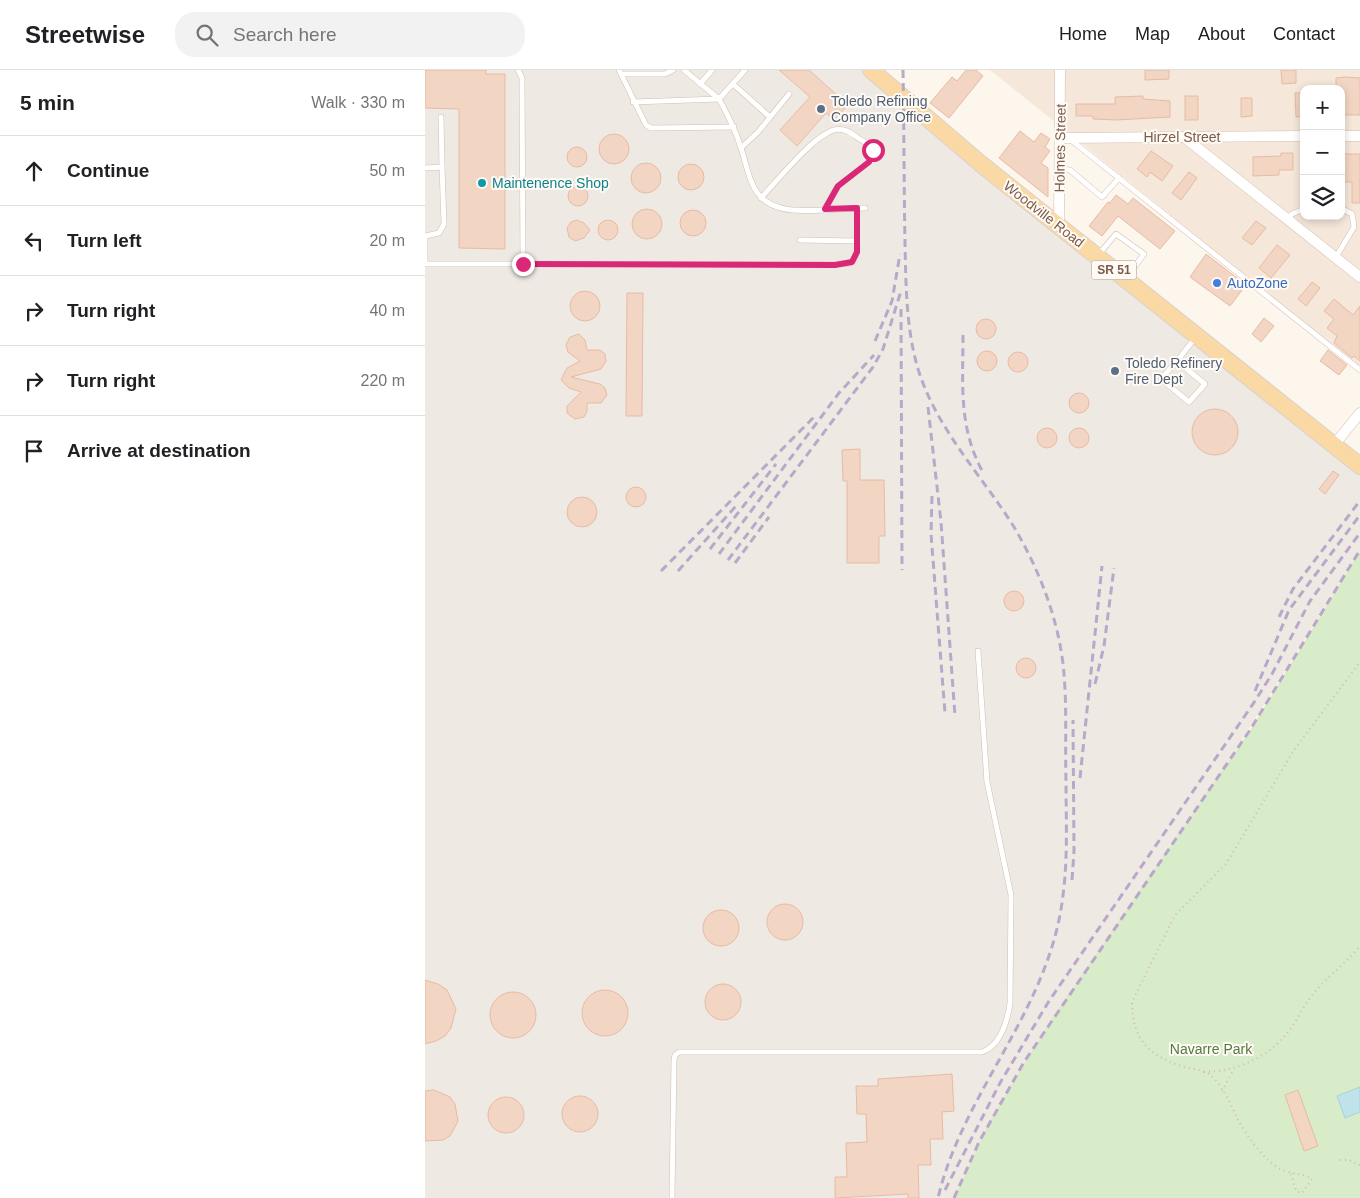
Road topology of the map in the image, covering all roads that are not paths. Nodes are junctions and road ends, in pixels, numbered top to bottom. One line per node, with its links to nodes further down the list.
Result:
1 (518, 70): 42 (lane)
2 (673, 70): 8 (lane)
3 (684, 70): 9 (lane)
4 (712, 70): 9 (lane)
5 (745, 70): 10 (lane)
6 (871, 70): 34 (main road, Woodville Road / SR 51)
7 (1060, 70): 21 (street, Holmes Street)
8 (620, 72): 13 (lane)
9 (700, 84): 12 (lane)
10 (733, 84): 12 (lane); 15 (lane)
11 (789, 94): 15 (lane)
12 (719, 100): 13 (lane); 16 (lane)
13 (633, 102): 16 (lane)
14 (441, 117): 23 (lane)
15 (770, 117): 22 (lane)
16 (734, 128): 22 (lane)
17 (1300, 136): 20 (street, Hirzel Street)
18 (1345, 136): 19 (street)
19 (1360, 136)
20 (1183, 137): 21 (street, Hirzel Street); 33 (street)
21 (1065, 138): 25 (street, Holmes Street); 26 (lane)
22 (741, 148): 27 (lane)
23 (442, 167): 24 (lane); 36 (lane)
24 (425, 168)
25 (1060, 169): 26 (lane); 34 (street, Holmes Street)
26 (1119, 178): 47 (lane)
27 (761, 198): 30 (lane); 30 (lane)
28 (857, 208): 29 (lane); 30 (lane); 38 (lane)
29 (865, 208)
30 (825, 209)
31 (1345, 210): 40 (lane)
32 (1300, 211): 33 (lane)
33 (1287, 219): 40 (street)
34 (1059, 226): 39 (main road, Woodville Road / SR 51)
35 (425, 229): 36 (lane)
36 (425, 236): 41 (lane)
37 (800, 240): 38 (lane)
38 (857, 241): 42 (lane)
39 (1097, 256): 44 (main road, Woodville Road / SR 51); 44 (lane)
40 (1335, 258): 43 (street)
41 (426, 264): 42 (lane)
42 (523, 264)
43 (1360, 277)
44 (1126, 279): 45 (main road, Woodville Road / SR 51)
45 (1197, 336): 46 (lane); 49 (main road, Woodville Road / SR 51)
46 (1177, 360): 46 (lane)
47 (1360, 370)
48 (1360, 413): 49 (street)
49 (1334, 445): 50 (main road, Woodville Road / SR 51)
50 (1360, 466)
51 (979, 651): 52 (lane)
52 (672, 1198)

